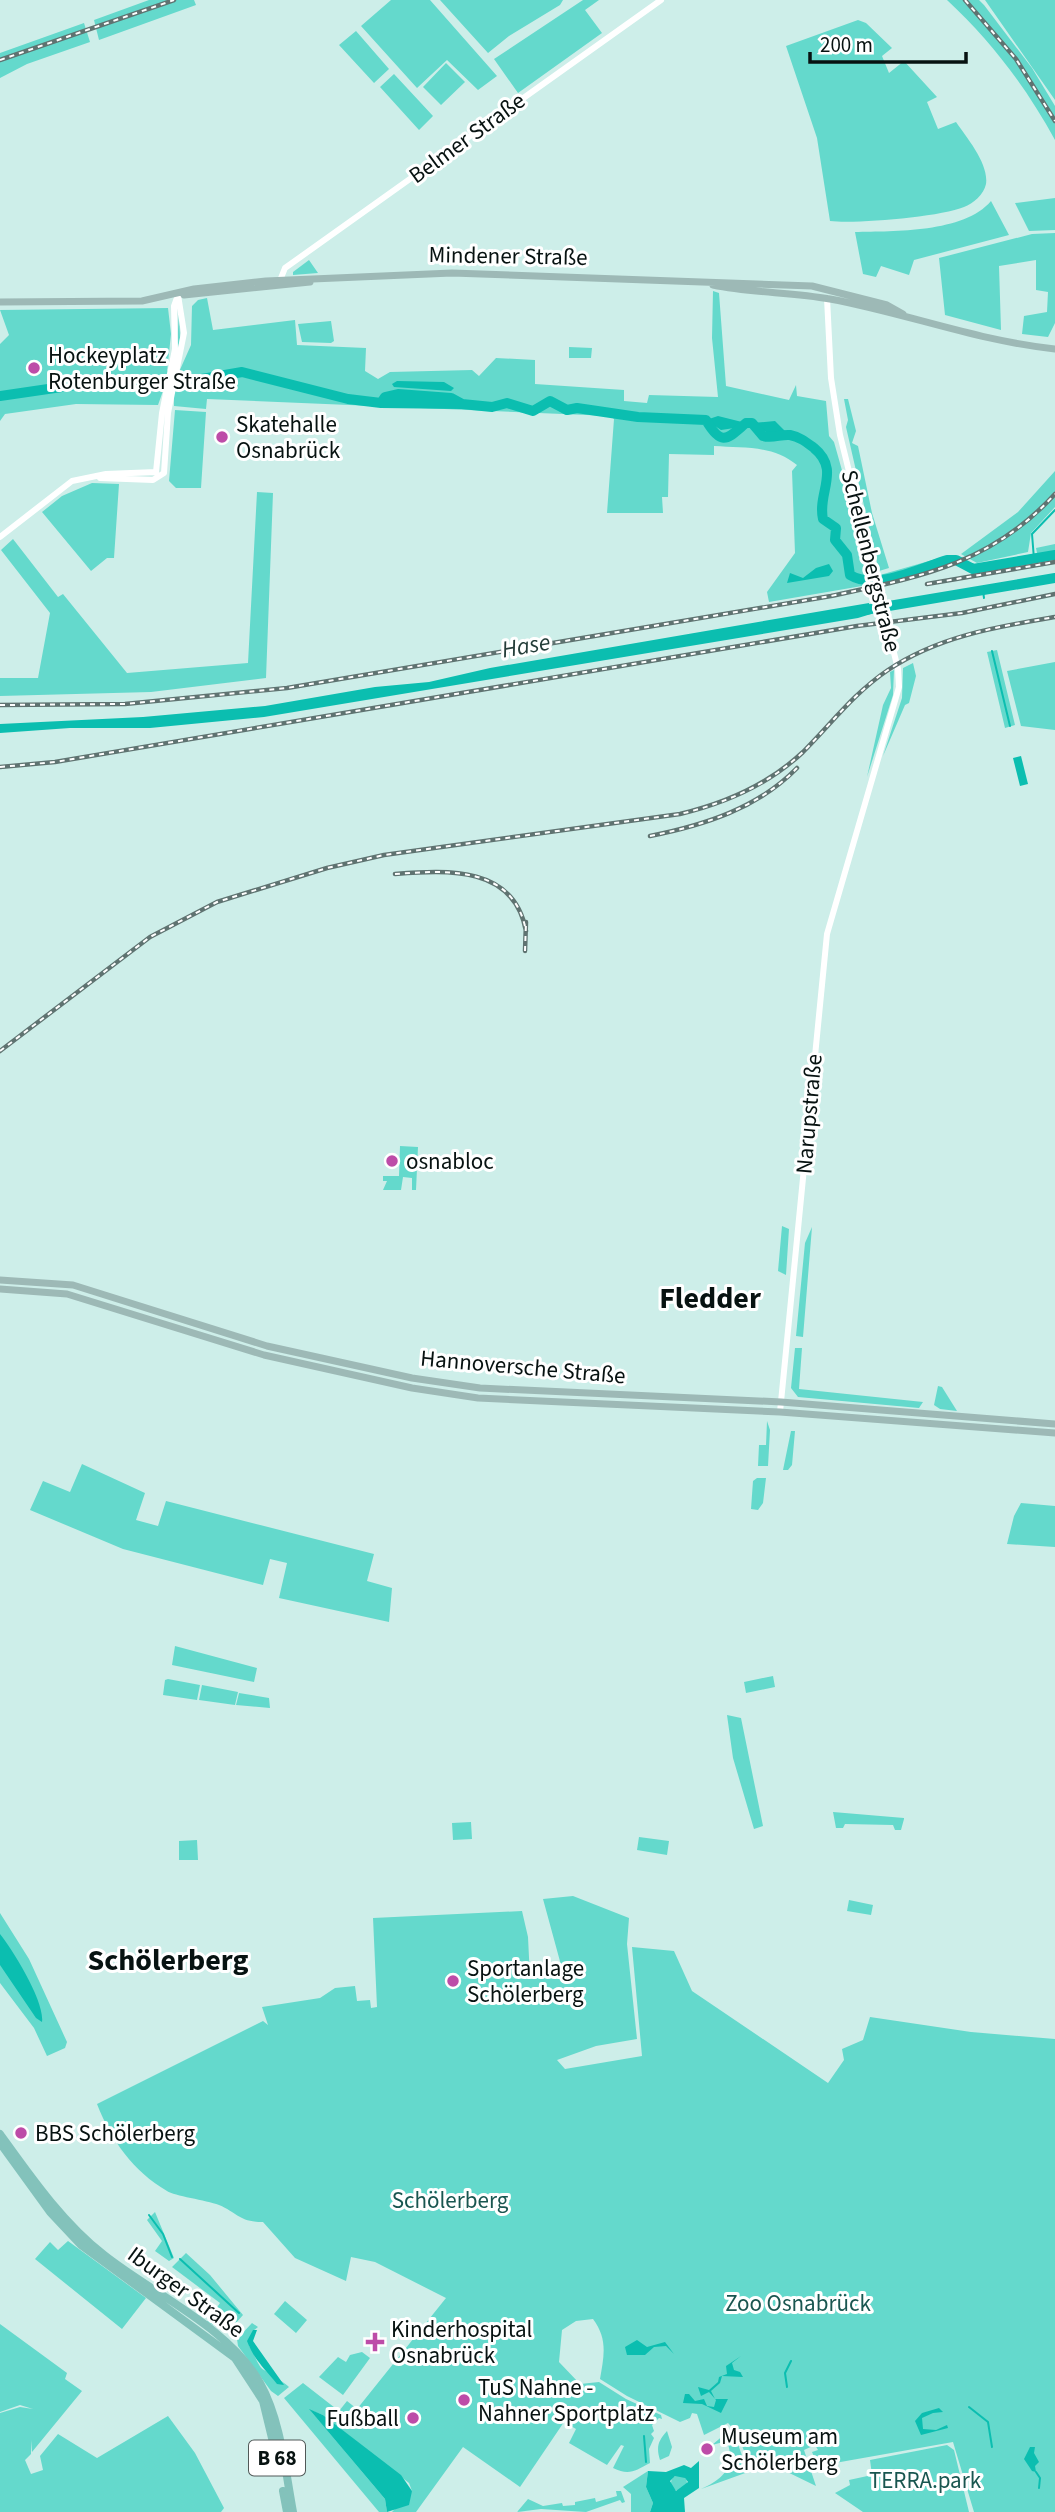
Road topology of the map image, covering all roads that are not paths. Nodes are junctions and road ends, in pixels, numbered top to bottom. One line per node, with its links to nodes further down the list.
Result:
1 (661, 0): 3 (street, Belmer Straße)
2 (701, 282): 3 (main road, Mindener Straße); 5 (main road, Mindener Straße); 7 (main road, Mindener Straße)
3 (279, 283): 4 (main road, Mindener Straße)
4 (178, 295): 6 (main road, Mindener Straße); 9 (street)
5 (827, 298): 7 (main road, Mindener Straße); 12 (street, Schellenbergstraße)
6 (0, 302)
7 (903, 314): 8 (main road, Mindener Straße)
8 (1055, 349)
9 (158, 475): 10 (street); 10 (street)
10 (94, 476): 11 (street)
11 (0, 537)
12 (858, 820): 15 (street, Narupstraße)
13 (0, 1280): 15 (main road, Hannoversche Straße)
14 (0, 1289): 16 (main road, Hannoversche Straße)
15 (781, 1402): 16 (street, Narupstraße); 17 (main road, Hannoversche Straße)
16 (780, 1412): 18 (main road, Hannoversche Straße)
17 (1055, 1424)
18 (1055, 1433)
19 (0, 2134): 22 (main road, Iburger Straße / B 68)
20 (0, 2144): 21 (main road, Iburger Straße / B 68)
21 (287, 2512)
22 (293, 2512)

